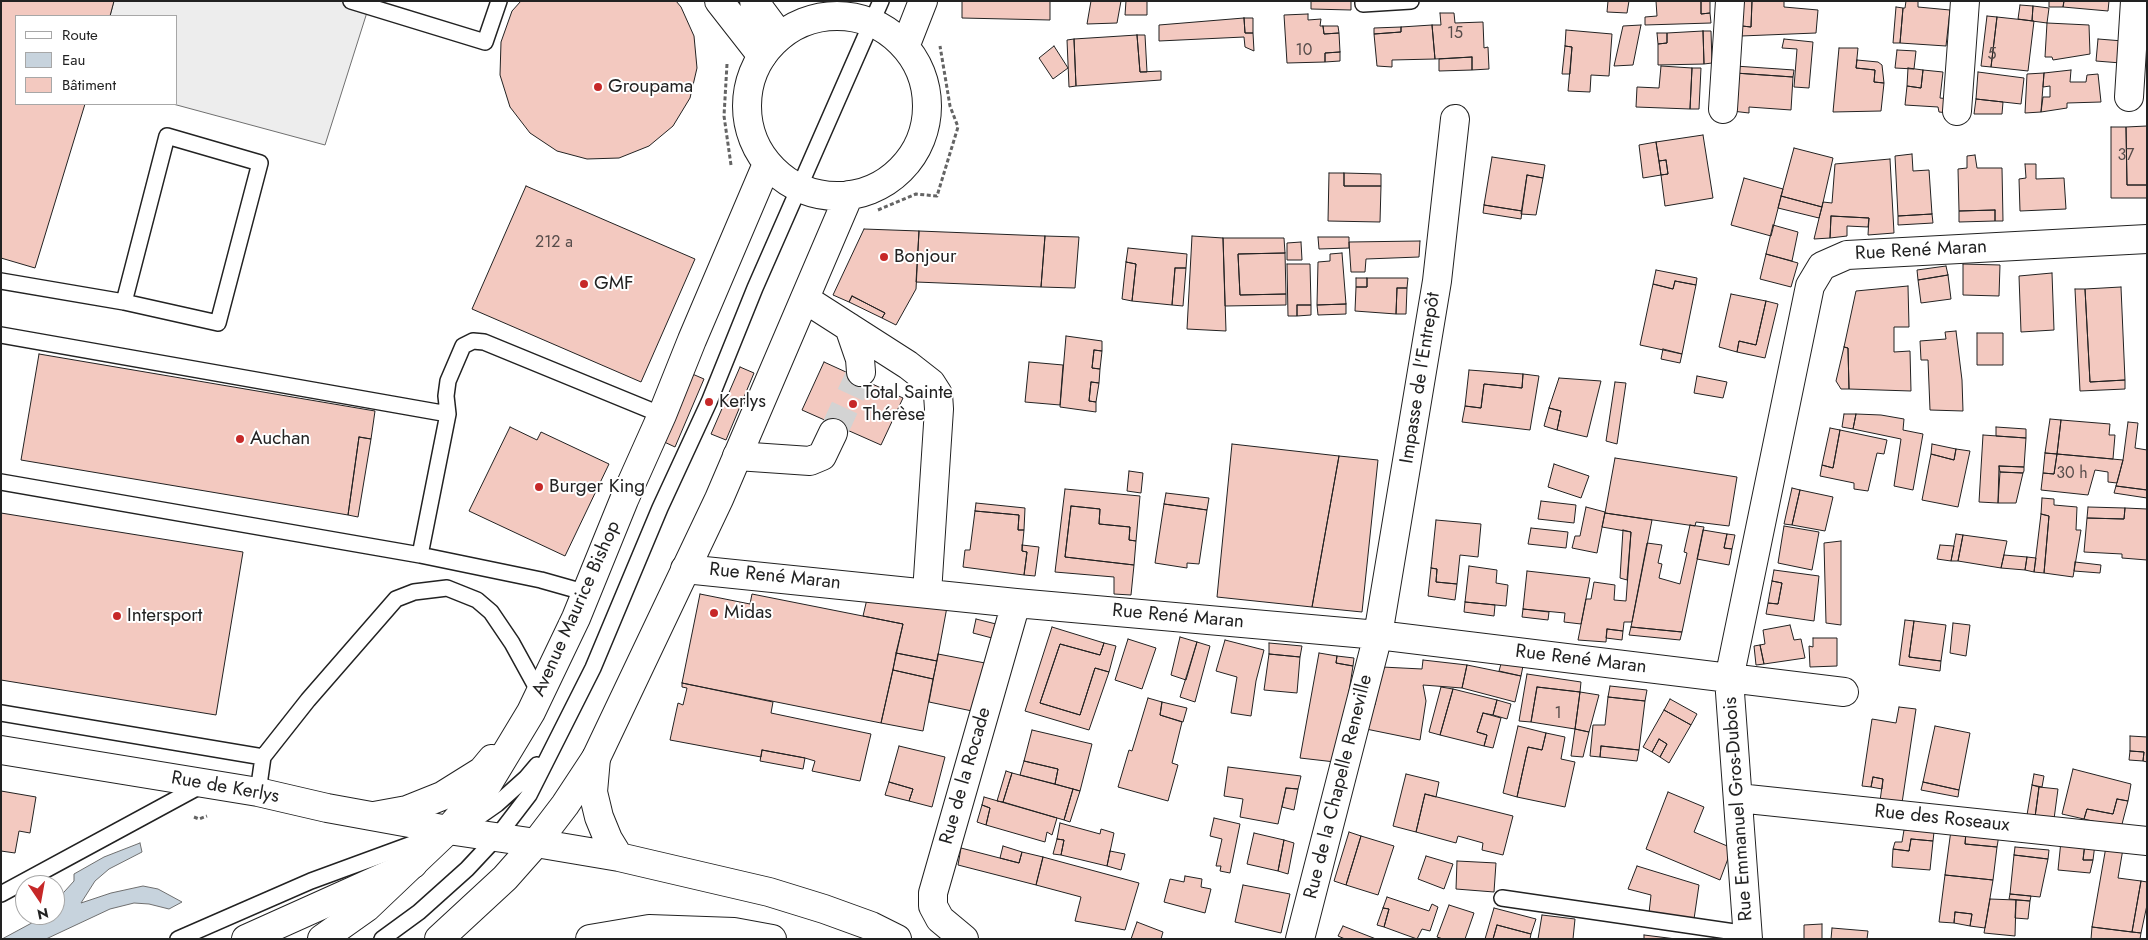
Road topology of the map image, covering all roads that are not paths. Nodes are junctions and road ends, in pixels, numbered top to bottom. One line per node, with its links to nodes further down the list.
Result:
1 (351, 1): 2 (lane)
2 (499, 1)
3 (719, 1): 15 (main road)
4 (754, 1): 13 (main road)
5 (923, 1): 14 (main road)
6 (1362, 1): 7 (lane)
7 (1411, 1)
8 (1730, 1): 17 (main road)
9 (1965, 1): 18 (main road)
10 (2135, 1): 16 (main road)
11 (839, 9): 12 (main road); 13 (main road)
12 (876, 12): 14 (main road); 21 (lane)
13 (780, 36): 15 (main road)
14 (905, 47): 22 (main road)
15 (762, 56): 20 (main road)
16 (2129, 97)
17 (1723, 109)
18 (1956, 111)
19 (1455, 119): 40 (main road, Impasse de l'Entrepôt)
20 (767, 164): 21 (main road); 31 (main road, Avenue Maurice Bishop)
21 (799, 188): 22 (main road); 45 (lane)
22 (849, 195): 25 (main road)
23 (2147, 239): 41 (main road, Rue René Maran)
24 (1, 281): 26 (lane)
25 (805, 299): 27 (main road); 33 (main road)
26 (124, 302): 26 (lane)
27 (850, 327): 29 (main road); 38 (main road)
28 (1, 336): 30 (lane)
29 (861, 372)
30 (448, 414): 31 (lane); 35 (lane)
31 (662, 415): 37 (main road, Avenue Maurice Bishop)
32 (833, 432): 33 (main road)
33 (738, 456): 36 (main road)
34 (1, 482): 35 (lane)
35 (420, 556): 37 (lane)
36 (685, 569): 38 (main road, Rue René Maran); 48 (main road)
37 (587, 593): 43 (main road, Avenue Maurice Bishop)
38 (927, 593): 39 (main road, Rue René Maran)
39 (1016, 602): 40 (main road, Rue René Maran); 70 (main road, Rue de la Rocade)
40 (1378, 635): 41 (main road, Rue René Maran); 71 (main road, Rue de la Chapelle Reneville)
41 (1729, 679): 42 (main road); 51 (main road, Rue Emmanuel Gros-Dubois)
42 (1844, 692)
43 (536, 703): 47 (lane); 52 (main road); 53 (main road, Avenue Maurice Bishop)
44 (1, 713): 47 (lane)
45 (554, 744): 53 (lane); 54 (lane)
46 (1, 750): 49 (main road, Rue de Kerlys)
47 (263, 757): 50 (lane)
48 (596, 758): 56 (main road); 57 (main road)
49 (206, 783): 50 (main road, Rue de Kerlys); 59 (lane)
50 (258, 792): 52 (main road, Rue de Kerlys)
51 (1738, 798): 55 (main road, Rue des Roseaux); 61 (main road, Rue Emmanuel Gros-Dubois)
52 (374, 816): 53 (main road, Rue de Kerlys)
53 (448, 830): 54 (main road, Rue de Kerlys); 58 (main road, Avenue Maurice Bishop); 62 (lane)
54 (496, 838): 56 (main road, Rue de Kerlys); 65 (lane)
55 (2147, 841)
56 (536, 843): 57 (main road, Rue de Kerlys); 66 (main road)
57 (619, 857): 69 (main road, Rue de Kerlys)
58 (414, 864): 63 (main road); 64 (main road, Avenue Maurice Bishop)
59 (1, 894)
60 (1502, 898): 61 (lane)
61 (1748, 937)
62 (178, 939)
63 (246, 939)
64 (322, 939)
65 (382, 939)
66 (440, 939)
67 (590, 939): 68 (main road)
68 (772, 939)
69 (897, 939)
70 (964, 939)
71 (1300, 939)

